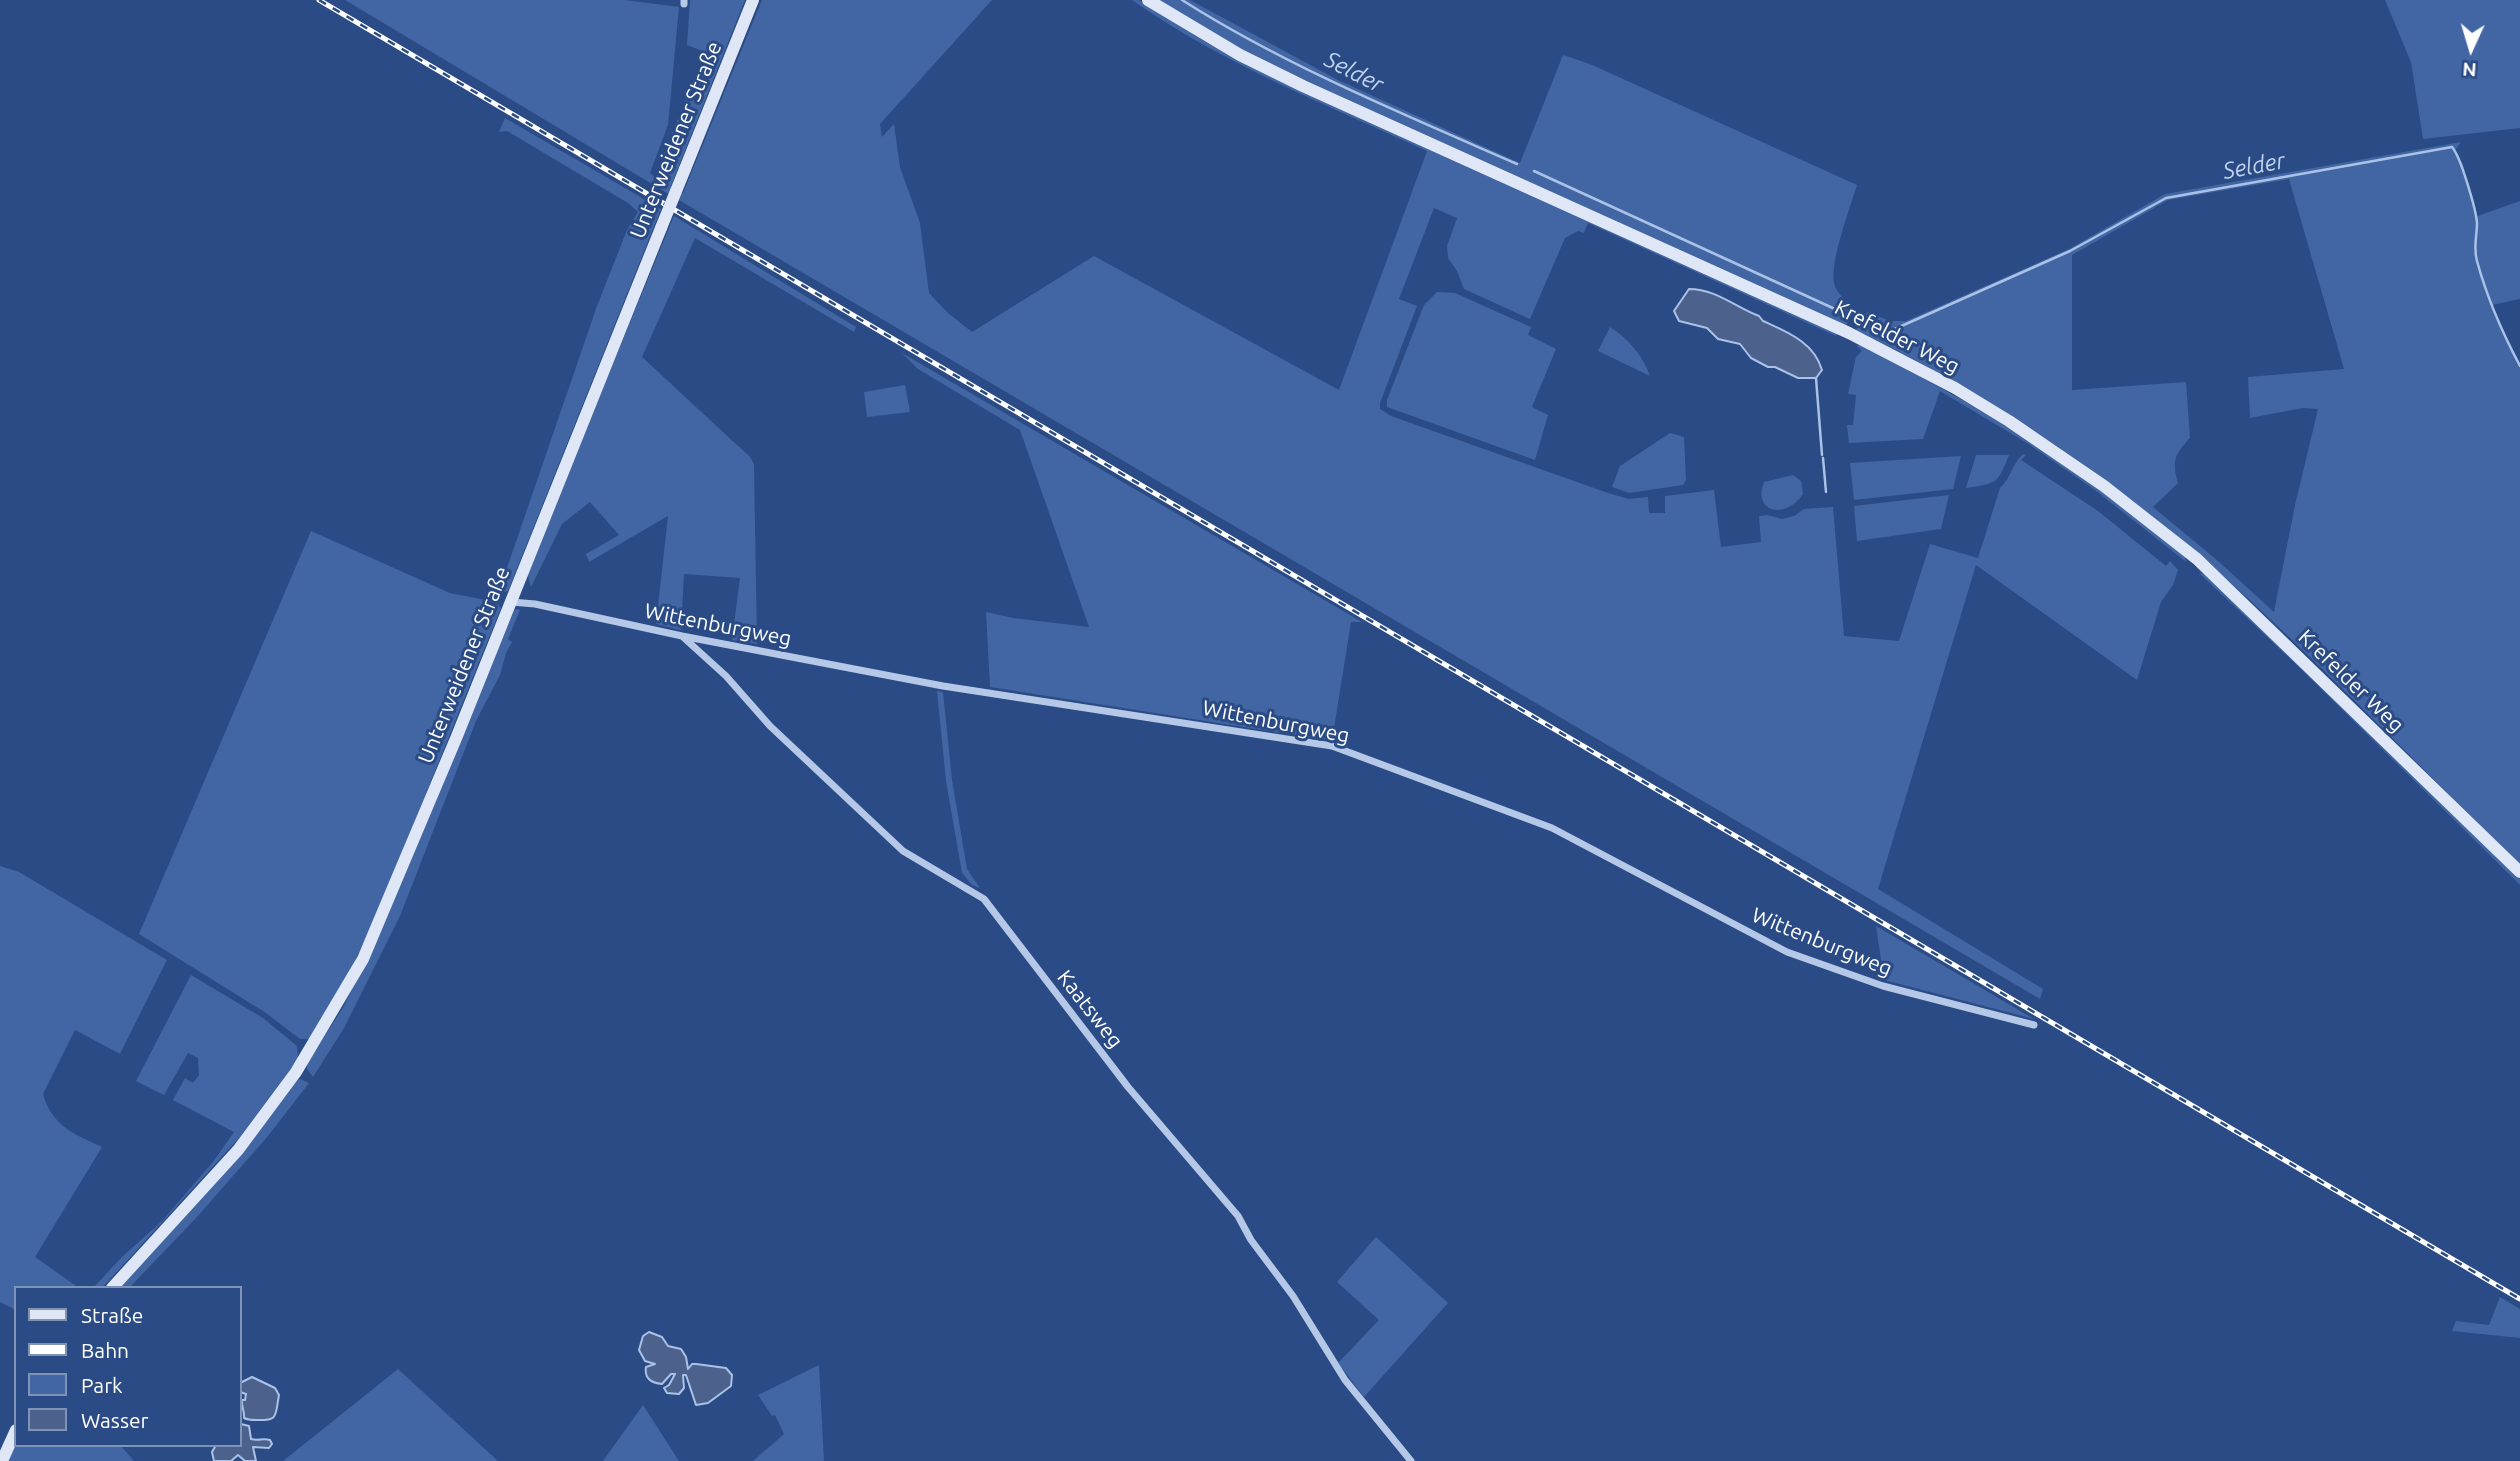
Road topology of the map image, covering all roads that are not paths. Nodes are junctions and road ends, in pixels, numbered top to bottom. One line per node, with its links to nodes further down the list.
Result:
1 (753, 0): 3 (street, Unterweidener Straße, bridge)
2 (1148, 0): 5 (street, Krefelder Weg)
3 (511, 602): 4 (street, Wittenburgweg); 7 (street, Unterweidener Straße)
4 (682, 636): 6 (street, Wittenburgweg); 10 (street, Kaatsweg)
5 (2520, 872)
6 (2034, 1025)
7 (113, 1286)
8 (14, 1434): 9 (street)
9 (2, 1461)
10 (1411, 1461)

